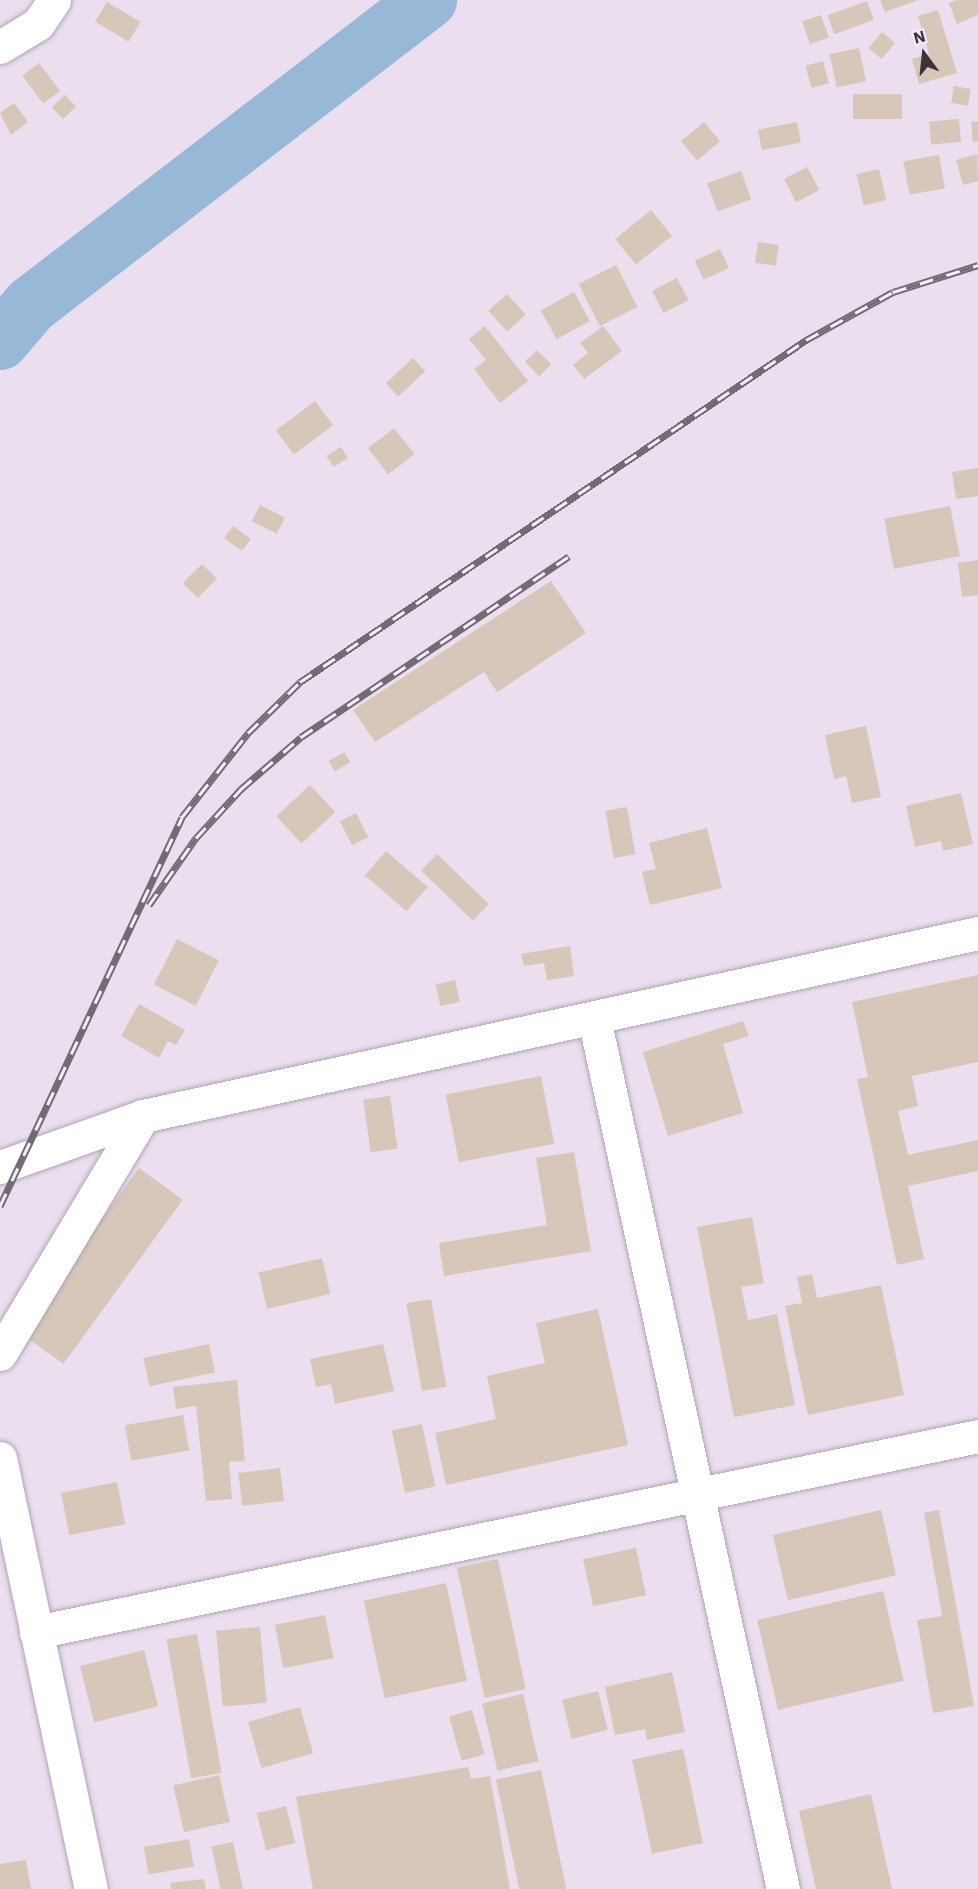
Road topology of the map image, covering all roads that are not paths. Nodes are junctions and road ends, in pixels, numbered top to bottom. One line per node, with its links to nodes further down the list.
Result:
1 (54, 0): 2 (street)
2 (0, 47)
3 (978, 933): 4 (street)
4 (594, 1018): 5 (street); 10 (street)
5 (143, 1116): 6 (street); 7 (street)
6 (0, 1167)
7 (0, 1354)
8 (978, 1436): 10 (street)
9 (0, 1458): 11 (street)
10 (694, 1495): 11 (street); 13 (street)
11 (36, 1632): 12 (street)
12 (91, 1889)
13 (783, 1889)

